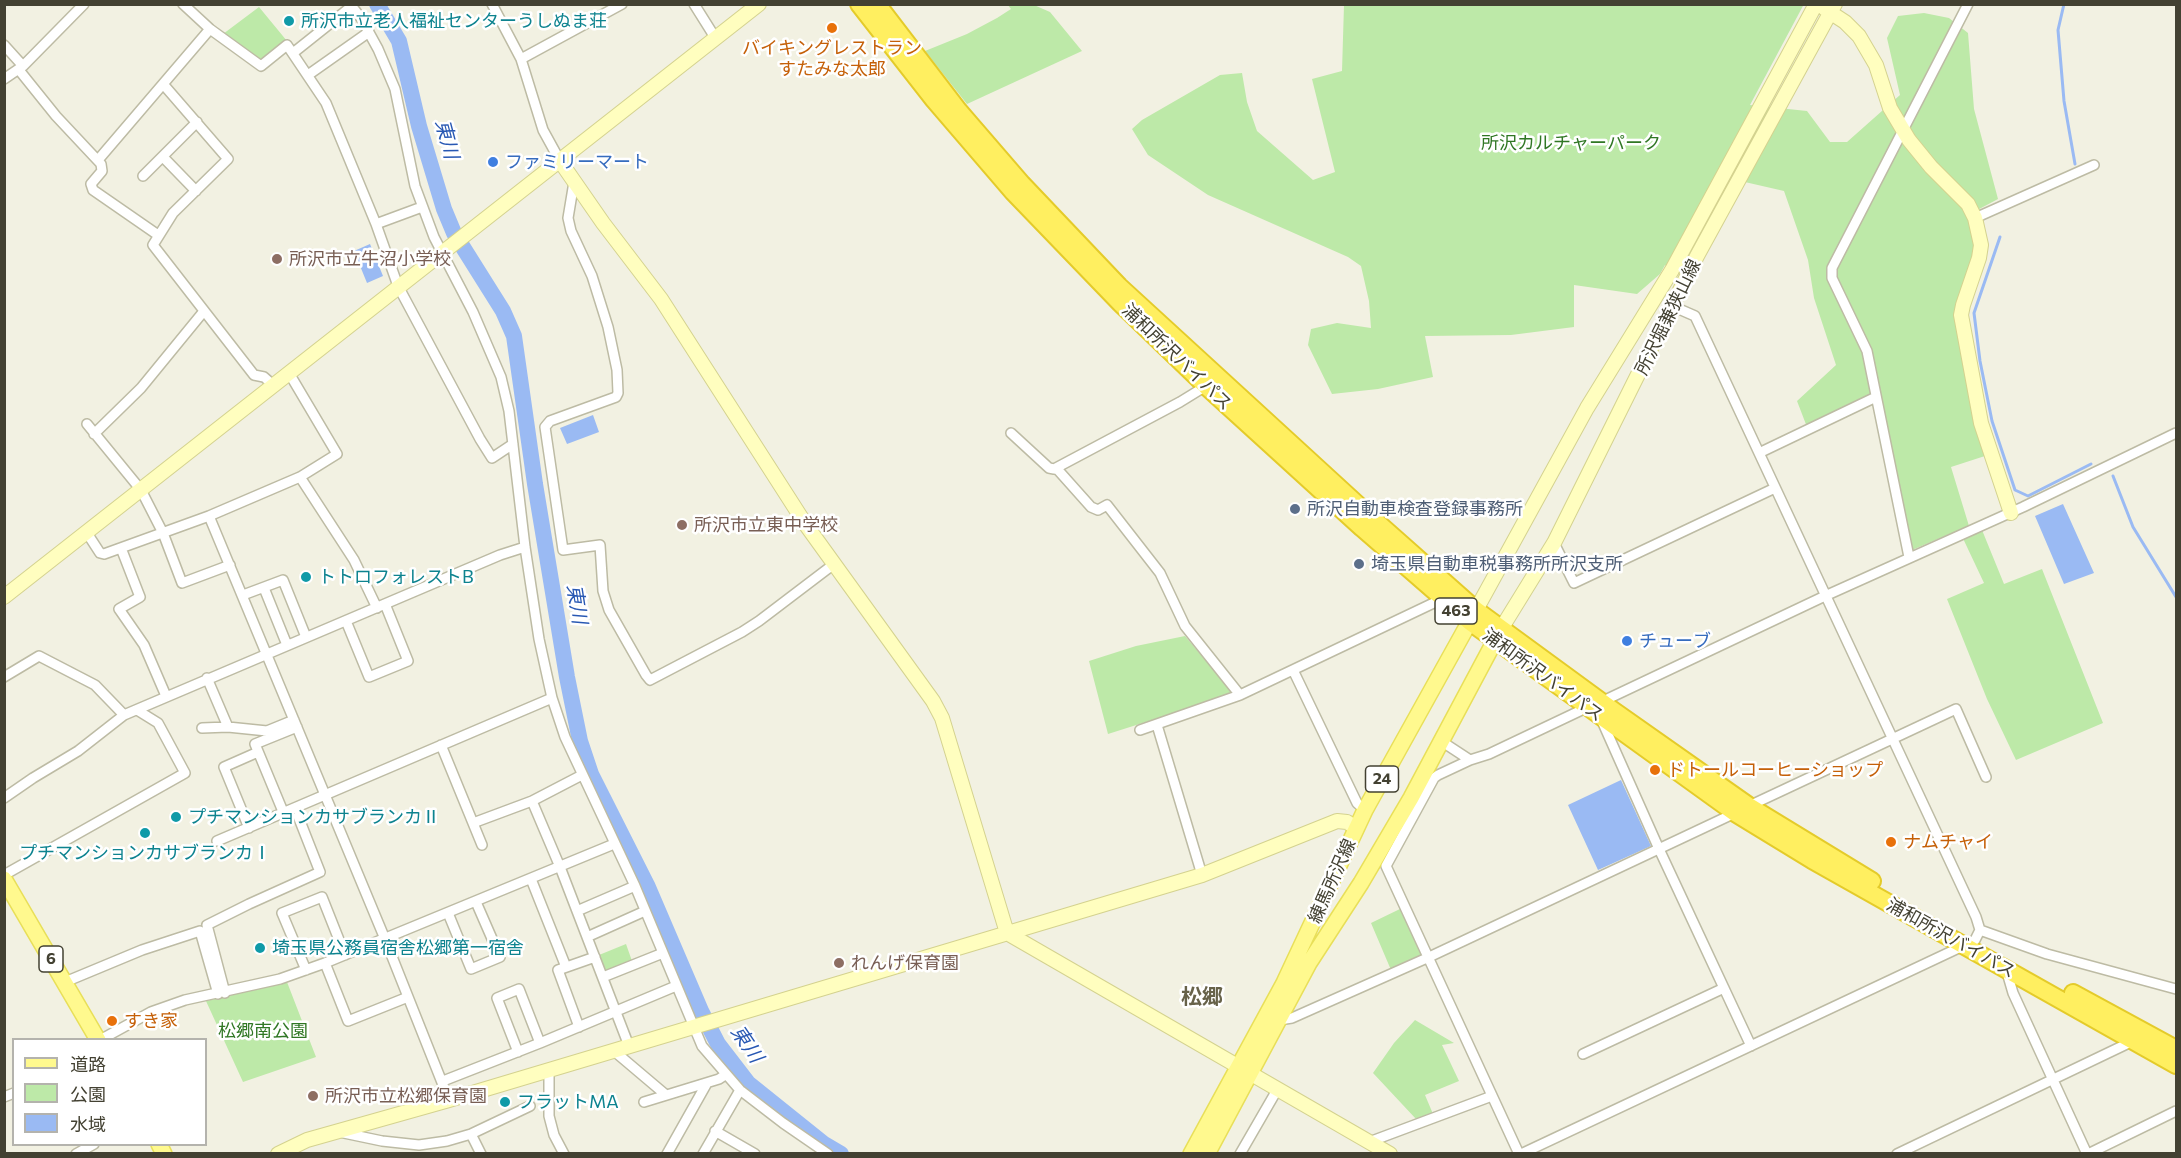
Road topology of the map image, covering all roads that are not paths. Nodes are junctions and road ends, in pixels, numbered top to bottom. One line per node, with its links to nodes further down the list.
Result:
1 (84, 4): 19 (street)
2 (183, 4): 13 (street)
3 (492, 4): 18 (street)
4 (622, 4): 18 (street)
5 (694, 4): 15 (street)
6 (759, 4): 15 (street)
7 (859, 4): 42 (highway, 浦和所沢バイパス / 463)
8 (877, 4): 70 (highway, 浦和所沢バイパス / 463)
9 (1817, 4): 12 (street); 70 (street, 所沢堀兼狭山線)
10 (1968, 4): 24 (street)
11 (351, 5): 14 (street); 17 (street)
12 (1833, 8): 24 (street); 38 (street, 所沢堀兼狭山線)
13 (210, 29): 17 (street); 22 (street)
14 (369, 32): 20 (street); 32 (street)
15 (716, 39): 27 (street)
16 (4, 45): 19 (street)
17 (293, 53): 20 (street)
18 (521, 59): 27 (street)
19 (21, 68): 21 (street); 26 (street)
20 (308, 75): 34 (street)
21 (4, 79)
22 (163, 84): 23 (street); 26 (street)
23 (197, 122): 25 (street); 31 (street)
24 (1903, 129): 33 (street); 43 (street)
25 (163, 157): 29 (street); 31 (street)
26 (98, 160): 35 (street)
27 (560, 161): 30 (street); 36 (street)
28 (2094, 165): 33 (street)
29 (143, 177)
30 (574, 182): 62 (street); 62 (street)
31 (196, 191): 35 (street)
32 (422, 207): 34 (street); 36 (street)
33 (1975, 218): 54 (street)
34 (376, 224): 37 (street)
35 (158, 235): 39 (street)
36 (443, 251): 37 (street); 48 (street)
37 (398, 286): 40 (street); 48 (street)
38 (1672, 306): 49 (street); 58 (street, 所沢堀兼狭山線)
39 (204, 311): 41 (street); 47 (street)
40 (289, 373): 41 (street); 51 (street)
41 (273, 385): 53 (street)
42 (1206, 386): 50 (street); 68 (highway, 浦和所沢バイパス / 463)
43 (1876, 397): 49 (street); 61 (street)
44 (87, 424): 47 (street)
45 (1011, 433): 50 (street)
46 (2176, 433): 54 (street)
47 (94, 434): 53 (street)
48 (513, 444): 59 (street)
49 (1759, 453): 52 (street)
50 (1054, 469): 79 (street)
51 (300, 477): 55 (street); 69 (street)
52 (1775, 488): 58 (street); 66 (street)
53 (141, 490): 56 (street); 57 (street)
54 (2011, 513): 61 (street)
55 (209, 516): 57 (street); 63 (street)
56 (87, 533): 60 (street); 67 (street)
57 (163, 533): 60 (street); 63 (street)
58 (1554, 543): 72 (street, 所沢堀兼狭山線)
59 (525, 547): 69 (street); 81 (street)
60 (121, 548): 80 (street)
61 (1909, 557): 66 (street)
62 (834, 564): 120 (street)
63 (230, 565): 65 (street)
64 (264, 588): 65 (street); 73 (street); 74 (street)
65 (243, 595): 75 (street)
66 (1825, 596): 82 (street); 90 (street)
67 (4, 597)
68 (1442, 599): 70 (highway, 浦和所沢バイパス / 463); 76 (street)
69 (381, 606): 71 (street); 71 (street)
70 (1473, 616): 72 (highway, 浦和所沢バイパス / 463); 101 (main road, 練馬所沢線 / 24)
71 (346, 621): 73 (street)
72 (1498, 635): 82 (highway, 浦和所沢バイパス / 463); 91 (main road, 練馬所沢線 / 24)
73 (306, 637): 74 (street)
74 (287, 645): 75 (street)
75 (267, 654): 78 (street); 85 (street)
76 (1293, 670): 79 (street); 101 (street)
77 (4, 677): 84 (street)
78 (207, 678): 80 (street); 87 (street)
79 (1240, 694): 86 (street)
80 (166, 696): 83 (street)
81 (552, 698): 92 (street); 95 (street)
82 (1596, 708): 94 (street); 100 (highway, 浦和所沢バイパス / 463); 110 (street)
83 (137, 710): 84 (street); 113 (street)
84 (124, 715): 98 (street)
85 (295, 724): 87 (street); 93 (street); 97 (street)
86 (1157, 725): 89 (street); 112 (street)
87 (228, 727): 88 (street)
88 (202, 728)
89 (1140, 730)
90 (1892, 739): 96 (street); 100 (street); 122 (street)
91 (1441, 741): 94 (street); 140 (main road, 練馬所沢線 / 24)
92 (441, 745): 97 (street); 104 (street)
93 (258, 752): 102 (street); 105 (street)
94 (1470, 760): 127 (street)
95 (582, 775): 99 (street); 108 (street)
96 (1986, 777)
97 (326, 796): 102 (street); 123 (street)
98 (4, 798)
99 (532, 801): 104 (street); 111 (street)
100 (1742, 809): 110 (street); 122 (highway, 浦和所沢バイパス / 463)
101 (1365, 810): 106 (main road, 練馬所沢線 / 24)
102 (284, 814): 105 (street)
103 (298, 816): 137 (street)
104 (473, 823): 109 (street)
105 (249, 828): 107 (street)
106 (1356, 828): 112 (street); 155 (main road, 練馬所沢線 / 24)
107 (218, 841)
108 (614, 844): 111 (street); 115 (street)
109 (482, 845)
110 (1659, 849): 127 (street); 135 (street)
111 (560, 867): 114 (street); 117 (street)
112 (1202, 875): 120 (street)
113 (4, 877): 133 (main road, 6)
114 (531, 879): 116 (street); 129 (street)
115 (634, 886): 117 (street); 118 (street)
116 (476, 902): 119 (street); 119 (street)
117 (577, 911): 121 (street)
118 (645, 911): 121 (street); 124 (street)
119 (448, 913): 123 (street)
120 (1007, 933): 141 (street); 155 (street)
121 (587, 937): 126 (street)
122 (1973, 938): 130 (highway, 浦和所沢バイパス / 463); 136 (street); 148 (street); 149 (highway, 浦和所沢バイパス / 463)
123 (385, 939): 125 (street); 138 (street)
124 (663, 953): 132 (street); 134 (street)
125 (345, 955): 128 (street); 131 (street)
126 (595, 957): 129 (street); 132 (street)
127 (1427, 958): 140 (street); 163 (street)
128 (326, 963): 131 (street); 138 (street)
129 (566, 968): 142 (street)
130 (2006, 968): 145 (highway, 浦和所沢バイパス / 463); 157 (street)
131 (306, 970): 137 (street)
132 (603, 976): 139 (street)
133 (65, 982): 137 (street); 143 (main road, 6)
134 (676, 986): 139 (street); 141 (street)
135 (1724, 988): 148 (street); 152 (street)
136 (2176, 989)
137 (221, 993): 144 (street)
138 (408, 997): 158 (street)
139 (615, 1011): 142 (street); 147 (street)
140 (1279, 1020): 155 (main road, 練馬所沢線 / 24)
141 (694, 1026): 147 (street); 156 (street)
142 (579, 1027): 146 (street)
143 (98, 1038)
144 (103, 1038)
145 (2134, 1040): 153 (highway, 浦和所沢バイパス / 463); 157 (street)
146 (540, 1043): 151 (street); 151 (street)
147 (629, 1046): 150 (street)
148 (1751, 1046): 185 (street)
149 (2176, 1049)
150 (614, 1050): 154 (street); 162 (street)
151 (518, 1052): 158 (street)
152 (1583, 1054)
153 (2176, 1065)
154 (549, 1070): 164 (street); 176 (street)
155 (1244, 1070): 161 (street); 181 (main road, 練馬所沢線 / 24); 182 (main road, 練馬所沢線 / 24)
156 (725, 1075): 159 (street); 160 (street)
157 (2053, 1080): 186 (street); 187 (street)
158 (443, 1081): 164 (street)
159 (707, 1083): 162 (street); 177 (street)
160 (740, 1090): 169 (street); 180 (street)
161 (1277, 1090): 171 (street); 183 (street)
162 (666, 1095): 165 (street)
163 (1492, 1096): 171 (street); 185 (street)
164 (448, 1100): 168 (street)
165 (644, 1102)
166 (530, 1106): 170 (street)
167 (2176, 1111): 187 (street)
168 (337, 1131): 170 (street); 174 (street)
169 (716, 1131): 178 (street); 179 (street)
170 (471, 1134): 175 (street)
171 (1369, 1142): 184 (street)
172 (91, 1146): 173 (street)
173 (76, 1154)
174 (278, 1154)
175 (481, 1154)
176 (564, 1154)
177 (667, 1154)
178 (703, 1154)
179 (754, 1154)
180 (828, 1154)
181 (1191, 1154)
182 (1207, 1154)
183 (1240, 1154)
184 (1390, 1154)
185 (1520, 1154)
186 (1897, 1154)
187 (2088, 1154)

